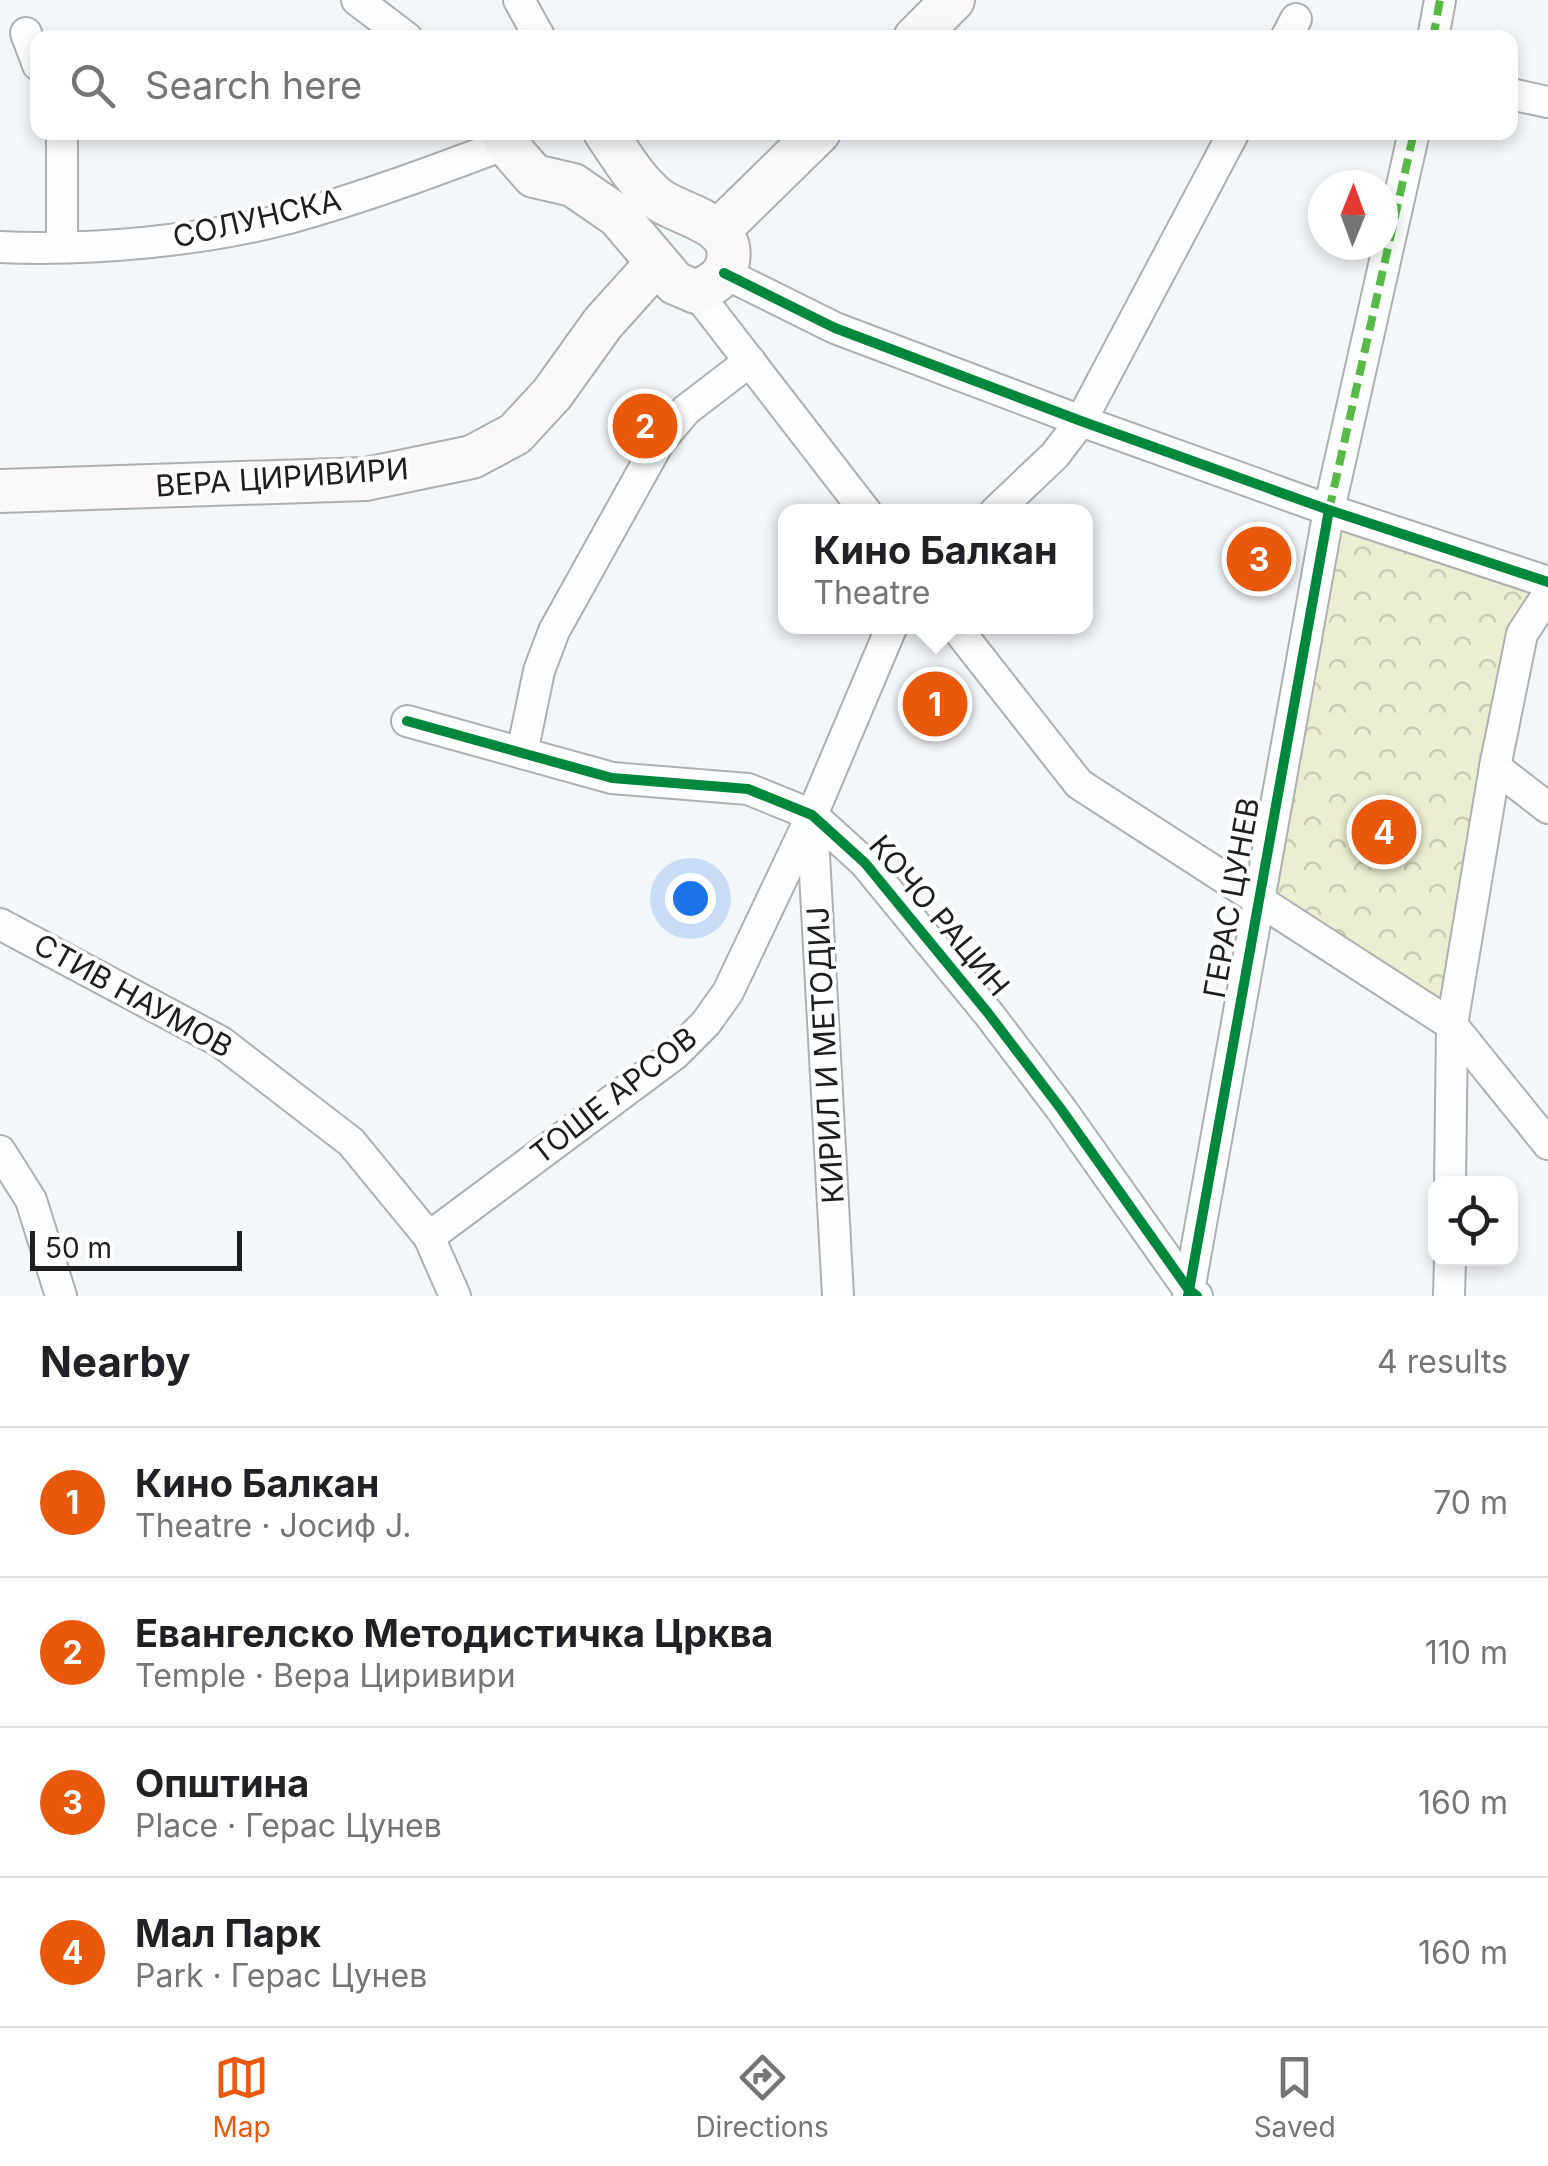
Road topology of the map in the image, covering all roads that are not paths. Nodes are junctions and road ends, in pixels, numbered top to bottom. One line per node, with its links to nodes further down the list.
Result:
1 (357, 0): 5 (street)
2 (519, 0): 6 (street)
3 (953, 0): 7 (main road)
4 (1440, 0): 8 (street)
5 (396, 30)
6 (536, 30)
7 (923, 30)
8 (1434, 30)
9 (26, 33): 10 (street)
10 (30, 44)
11 (1518, 96): 12 (street)
12 (1548, 102)
13 (62, 140): 21 (street)
14 (499, 140): 21 (street, СОЛУНСКА)
15 (506, 140): 23 (main road)
16 (610, 140): 20 (main road)
17 (810, 140): 20 (main road)
18 (1230, 140): 26 (street)
19 (1412, 140): 30 (street, ГЕРАС ЦУНЕВ)
20 (718, 232): 24 (main road)
21 (62, 246): 22 (street, СОЛУНСКА)
22 (0, 247)
23 (657, 263): 24 (main road); 27 (main road, ВЕРА ЦИРИВИРИ)
24 (710, 283): 25 (street); 26 (street)
25 (750, 361): 28 (street); 36 (street)
26 (1081, 421): 29 (street); 30 (street)
27 (0, 491)
28 (860, 504)
29 (1003, 504)
30 (1329, 510): 31 (street); 40 (street, ГЕРАС ЦУНЕВ)
31 (1548, 582)
32 (1548, 594): 37 (street)
33 (889, 634): 39 (street, ТОШЕ АРСОВ)
34 (961, 634): 40 (street)
35 (407, 721): 36 (street, КОЧО РАЦИН)
36 (522, 753): 39 (street, КОЧО РАЦИН)
37 (1495, 767): 38 (street); 42 (street)
38 (1548, 808)
39 (812, 814): 46 (street, ТОШЕ АРСОВ); 48 (street, КОЧО РАЦИН); 51 (street, КИРИЛ И МЕТОДИЈ)
40 (1257, 900): 42 (street); 48 (street, ГЕРАС ЦУНЕВ)
41 (0, 924): 46 (street, СТИВ НАУМОВ)
42 (1452, 1025): 43 (street); 45 (street)
43 (1548, 1144)
44 (0, 1152): 49 (street)
45 (1450, 1176)
46 (429, 1237): 50 (street, СТИВ НАУМОВ)
47 (1450, 1266): 52 (street)
48 (1191, 1294)
49 (61, 1296)
50 (456, 1296)
51 (838, 1296)
52 (1449, 1296)

